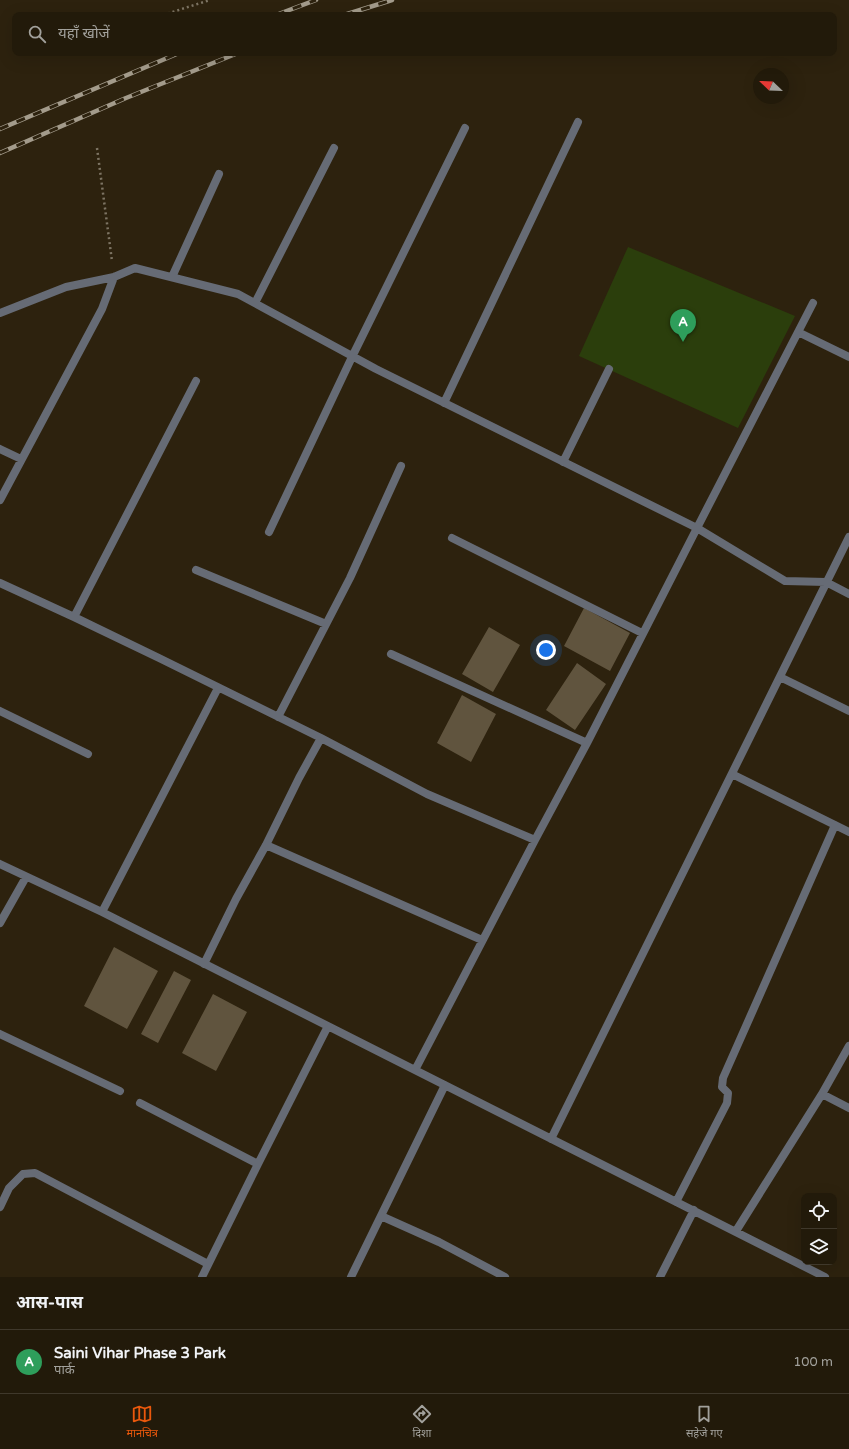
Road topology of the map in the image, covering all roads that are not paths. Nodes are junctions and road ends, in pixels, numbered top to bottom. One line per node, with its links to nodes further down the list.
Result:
1 (578, 122): 15 (street)
2 (465, 128): 11 (street)
3 (334, 148): 7 (street)
4 (219, 174): 6 (street)
5 (114, 277): 6 (street); 9 (street); 17 (street)
6 (172, 277): 7 (street)
7 (255, 303): 11 (street)
8 (813, 303): 10 (street)
9 (0, 313)
10 (798, 332): 12 (street); 21 (street)
11 (352, 357): 15 (street); 22 (street)
12 (849, 357)
13 (609, 369): 18 (street)
14 (196, 381): 29 (street)
15 (444, 403): 18 (street)
16 (0, 449): 17 (street)
17 (21, 459): 20 (street)
18 (563, 462): 21 (street)
19 (401, 466): 30 (street)
20 (0, 500)
21 (697, 528): 26 (street); 31 (street)
22 (269, 532)
23 (849, 537): 26 (street)
24 (452, 538): 31 (street)
25 (196, 570): 30 (street)
26 (826, 582): 28 (street); 33 (street)
27 (0, 583): 29 (street)
28 (849, 594)
29 (74, 616): 34 (street)
30 (326, 624): 37 (street)
31 (642, 633): 39 (street)
32 (391, 654): 39 (street)
33 (780, 677): 36 (street); 41 (street)
34 (218, 688): 37 (street); 48 (street)
35 (0, 711): 40 (street)
36 (849, 711)
37 (278, 717): 38 (street)
38 (321, 738): 44 (street); 45 (street)
39 (587, 743): 44 (street)
40 (88, 754)
41 (732, 774): 42 (street); 61 (street)
42 (835, 825): 43 (street); 63 (street)
43 (849, 832)
44 (535, 840): 50 (street)
45 (266, 845): 50 (street); 51 (street)
46 (0, 864): 47 (street)
47 (26, 876): 48 (street); 49 (street)
48 (102, 912): 51 (street)
49 (0, 923)
50 (482, 940): 55 (street)
51 (204, 964): 52 (street)
52 (328, 1026): 55 (street); 62 (street)
53 (0, 1034): 57 (street)
54 (849, 1046): 58 (street)
55 (415, 1070): 56 (street)
56 (445, 1085): 61 (street); 66 (street)
57 (120, 1091)
58 (822, 1094): 60 (street); 67 (street)
59 (140, 1102): 62 (street)
60 (849, 1108)
61 (551, 1139): 63 (street)
62 (258, 1164): 68 (street)
63 (676, 1202): 65 (street)
64 (0, 1207): 68 (street)
65 (694, 1210): 67 (street); 72 (street)
66 (381, 1216): 70 (street); 71 (street)
67 (736, 1231): 73 (street)
68 (208, 1264): 69 (street)
69 (202, 1277)
70 (351, 1277)
71 (505, 1277)
72 (660, 1277)
73 (825, 1277)

